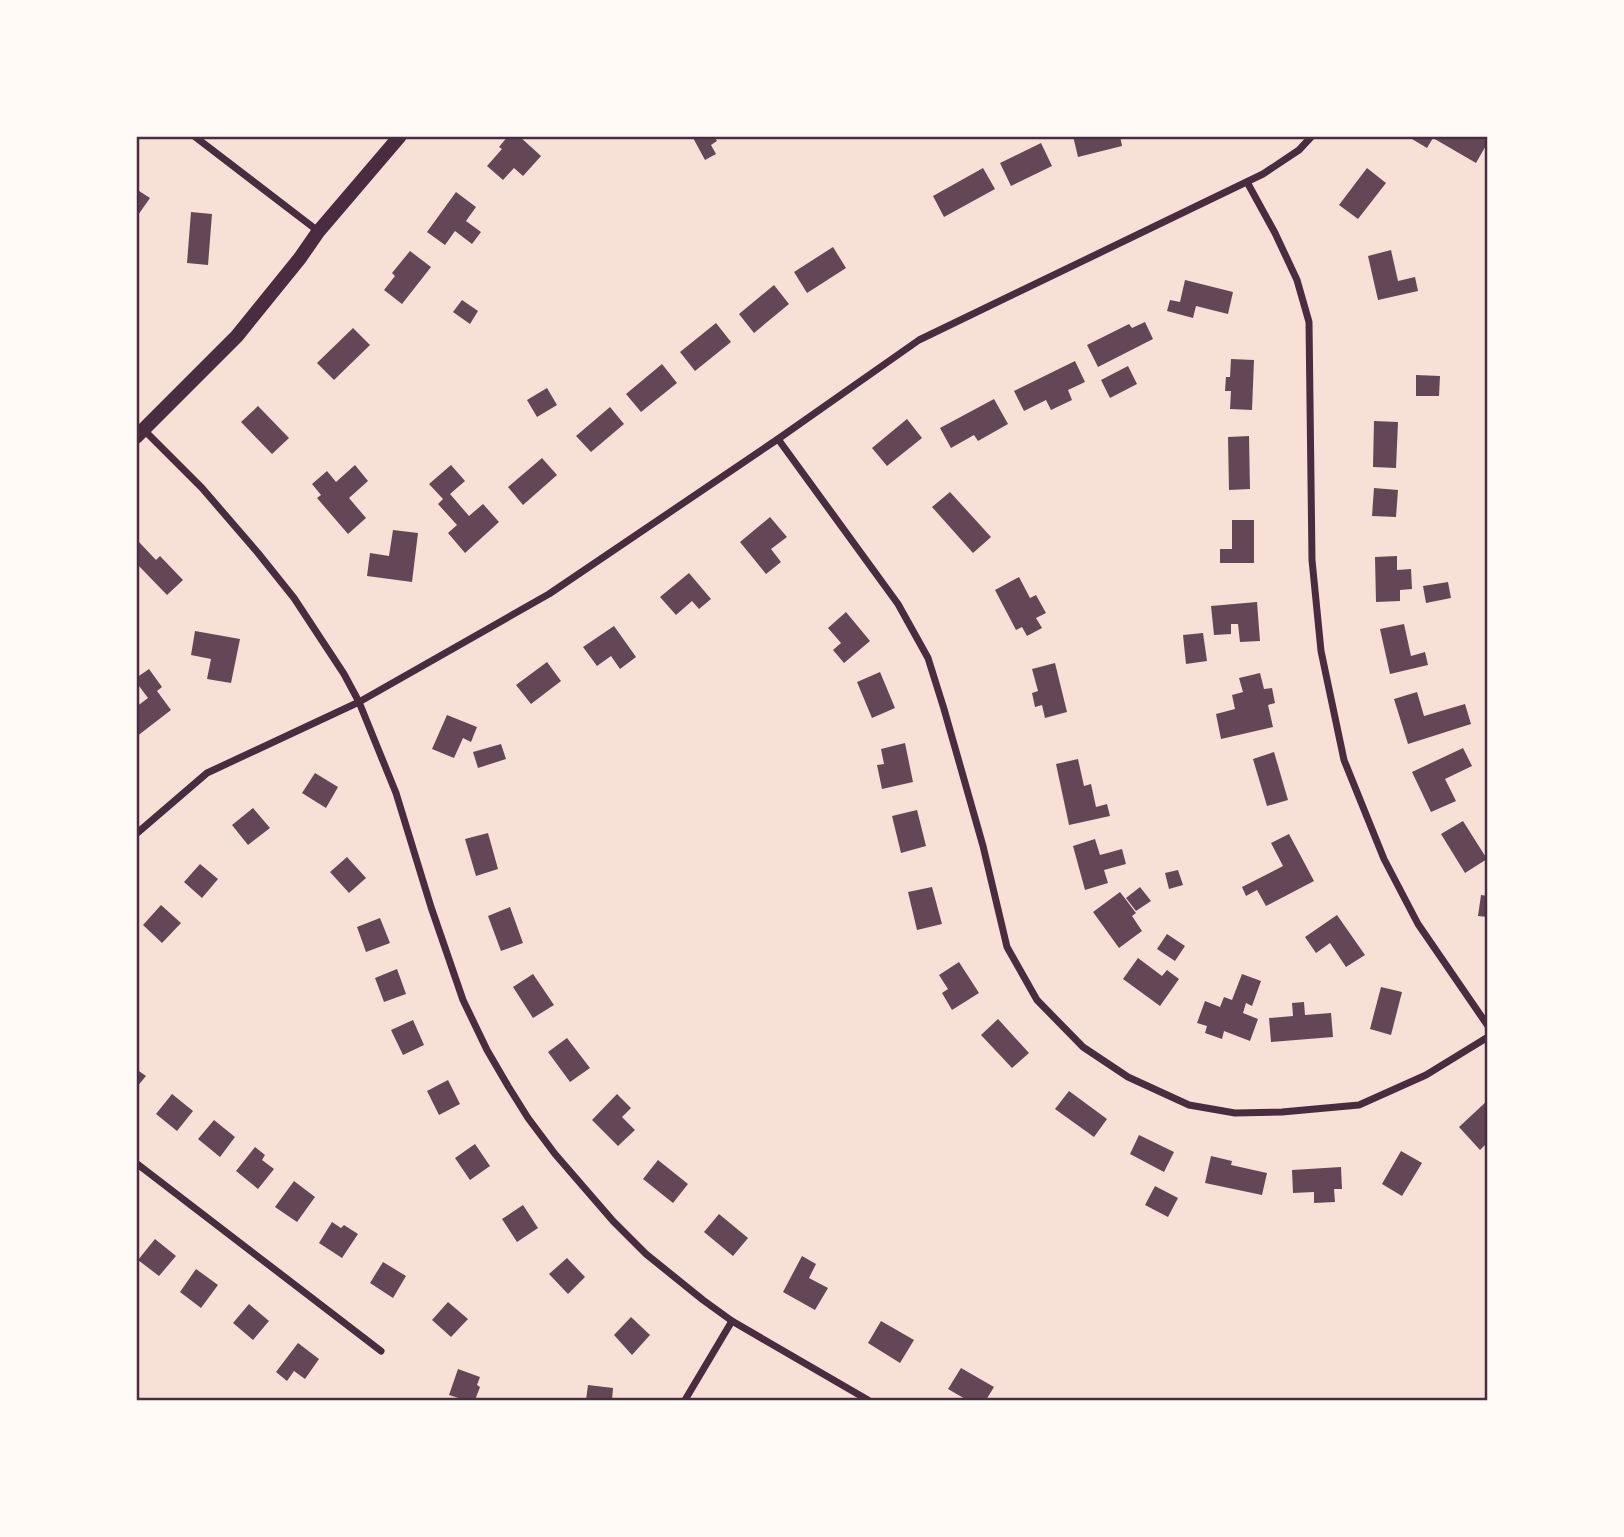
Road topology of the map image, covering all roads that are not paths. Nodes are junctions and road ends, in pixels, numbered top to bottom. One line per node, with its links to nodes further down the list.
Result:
1 (194, 136): 5 (street)
2 (400, 136): 5 (main road)
3 (1312, 136): 4 (street)
4 (1247, 182): 7 (street); 10 (street)
5 (318, 232): 6 (main road)
6 (140, 433): 8 (street)
7 (778, 439): 8 (street); 11 (street)
8 (359, 702): 9 (street); 13 (street)
9 (136, 834)
10 (1488, 1026)
11 (1488, 1037)
12 (136, 1163): 14 (street)
13 (732, 1321): 15 (street); 16 (street)
14 (381, 1351)
15 (685, 1401)
16 (868, 1401)

